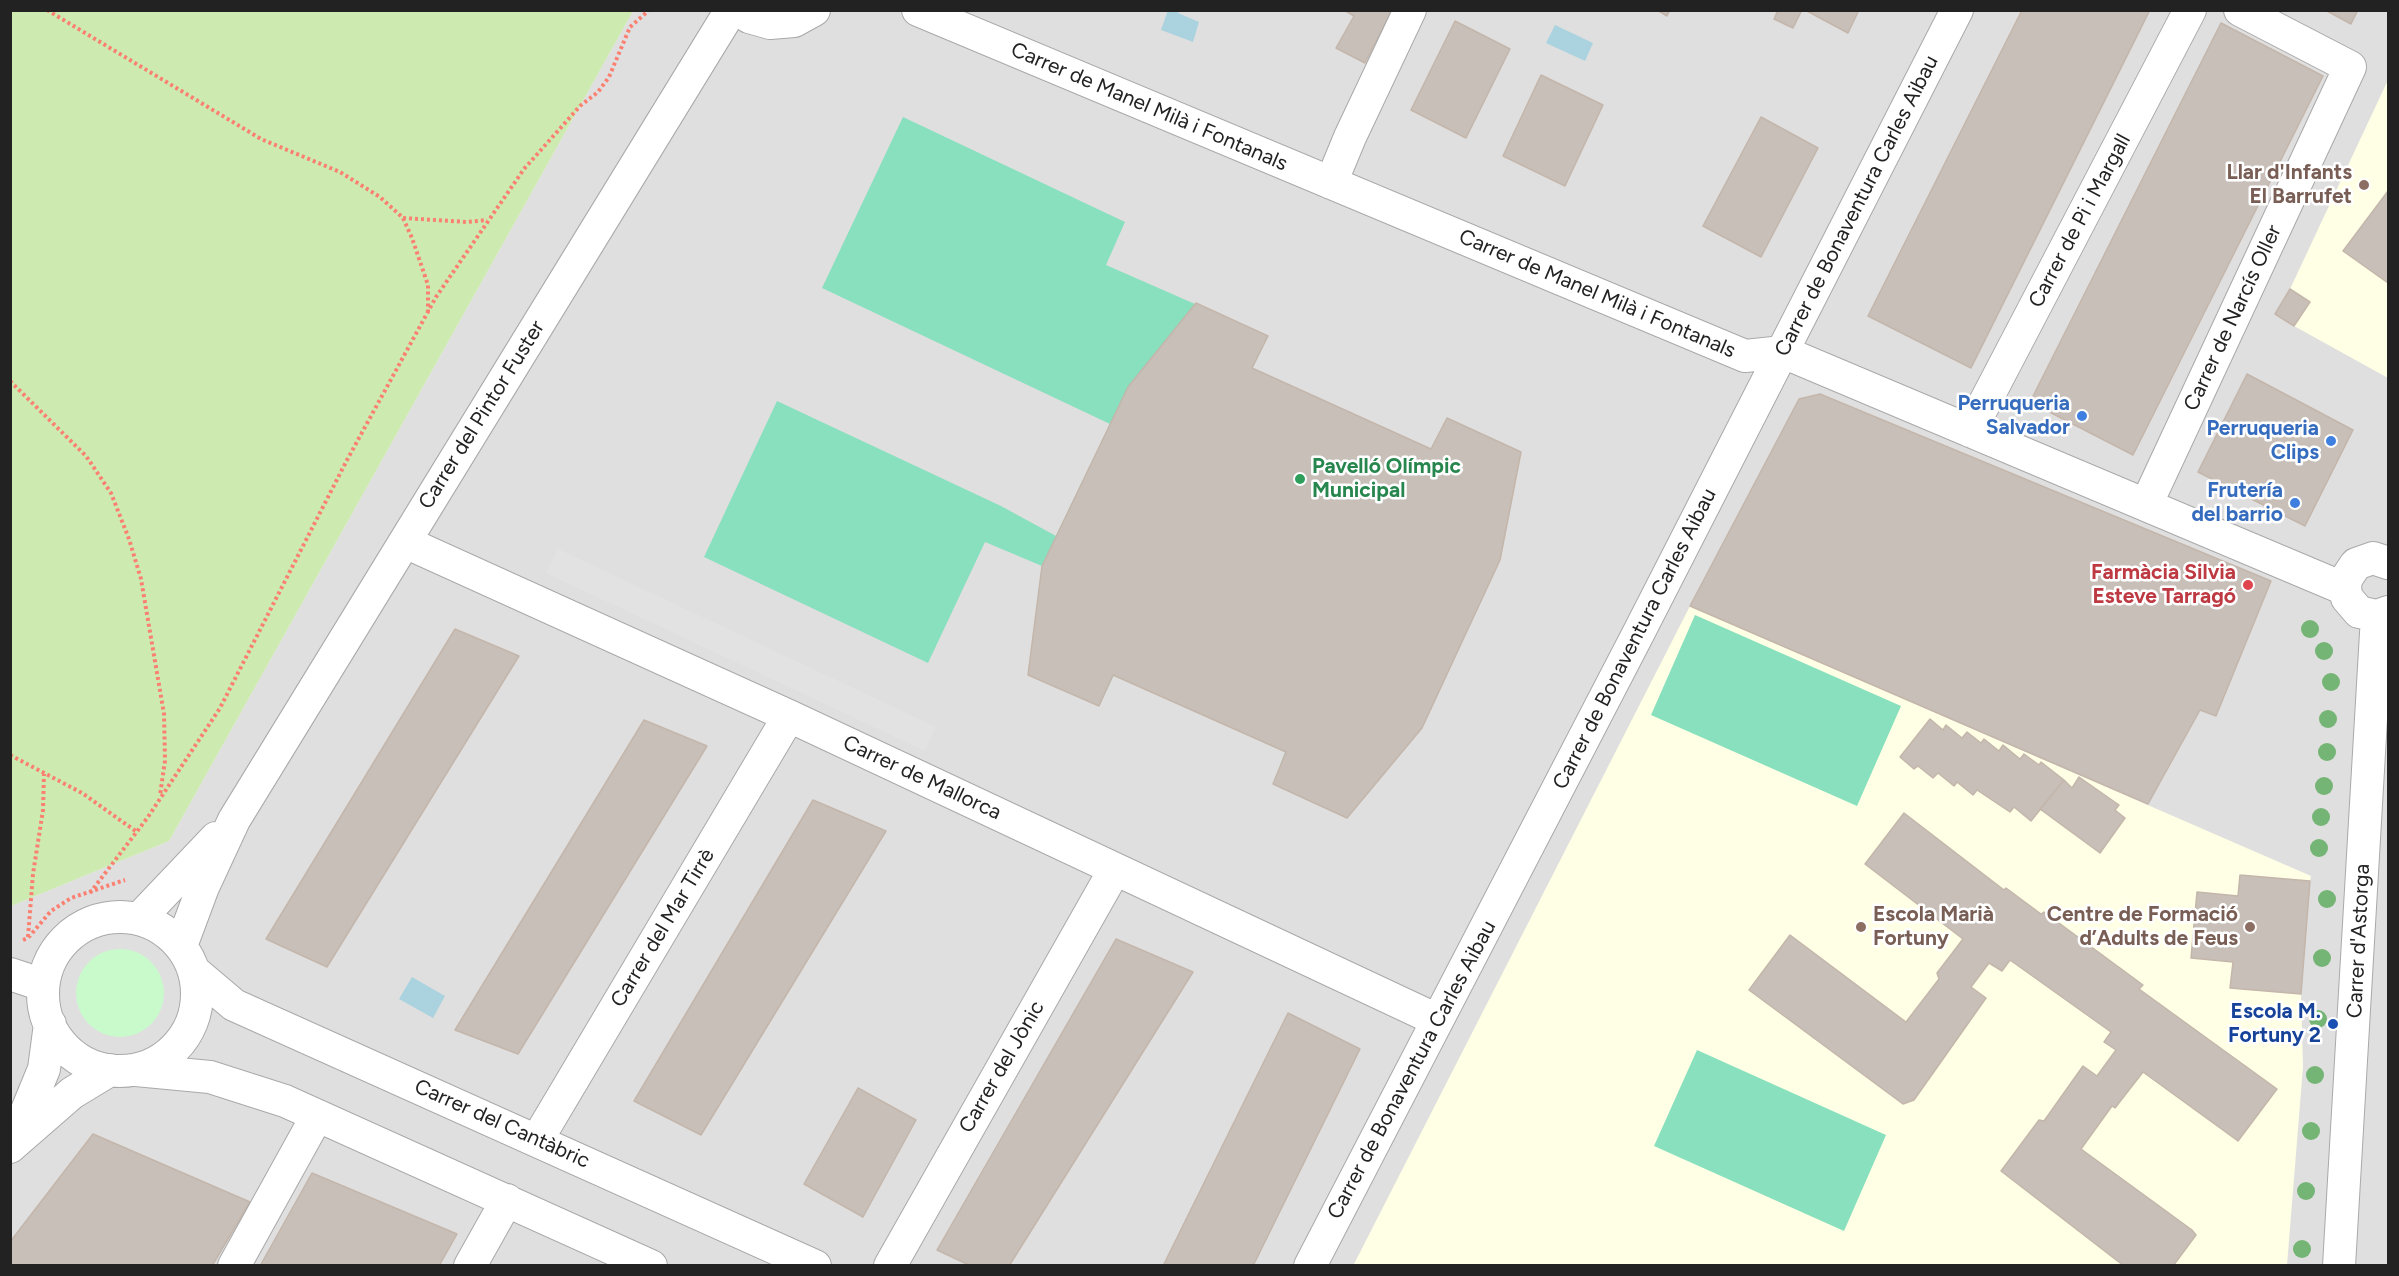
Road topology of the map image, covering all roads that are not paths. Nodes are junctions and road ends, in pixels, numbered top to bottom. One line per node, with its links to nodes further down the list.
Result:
1 (731, 10): 13 (street, Carrer del Pintor Fuster)
2 (739, 10): 3 (street)
3 (814, 10)
4 (918, 10): 9 (street, Carrer de Manel Milà i Fontanals)
5 (1410, 10): 9 (street)
6 (1957, 10): 10 (street, Carrer de Bonaventura Carles Aibau)
7 (2190, 10): 11 (street, Carrer de Pi i Margall)
8 (2240, 10): 12 (street, Carrer de Narcís Oller)
9 (1331, 183): 10 (street, Carrer de Manel Milà i Fontanals)
10 (1783, 352): 11 (street, Carrer de Manel Milà i Fontanals); 24 (street, Carrer de Bonaventura Carles Aibau)
11 (1970, 431): 12 (street, Carrer de Manel Milà i Fontanals)
12 (2146, 505): 15 (street, Carrer de Manel Milà i Fontanals)
13 (405, 542): 17 (street, Carrer de Mallorca); 18 (street, Carrer del Pintor Fuster)
14 (2386, 557): 15 (street)
15 (2345, 589): 16 (street)
16 (2383, 614): 37 (street, Carrer d'Astorga)
17 (789, 716): 19 (street, Carrer de Mallorca); 28 (street, Carrer del Mar Tirrè)
18 (234, 820): 20 (street, Carrer del Pintor Fuster); 21 (street, Carrer del Pintor Fuster)
19 (1115, 869): 24 (street, Carrer de Mallorca); 35 (street, Carrer del Jònic)
20 (139, 919): 21 (street); 23 (street)
21 (188, 959): 26 (street); 28 (street, Carrer del Cantàbric)
22 (10, 975): 23 (street)
23 (44, 985): 25 (street)
24 (1437, 1020): 36 (street, Carrer de Bonaventura Carles Aibau)
25 (50, 1024): 26 (street); 29 (street)
26 (123, 1070): 27 (street); 29 (street)
27 (317, 1116): 30 (street); 31 (street)
28 (537, 1140): 34 (street, Carrer del Cantàbric)
29 (12, 1145)
30 (507, 1200): 32 (street); 33 (street)
31 (234, 1266)
32 (470, 1266)
33 (651, 1266)
34 (815, 1266)
35 (890, 1266)
36 (1310, 1266)
37 (2339, 1266)

